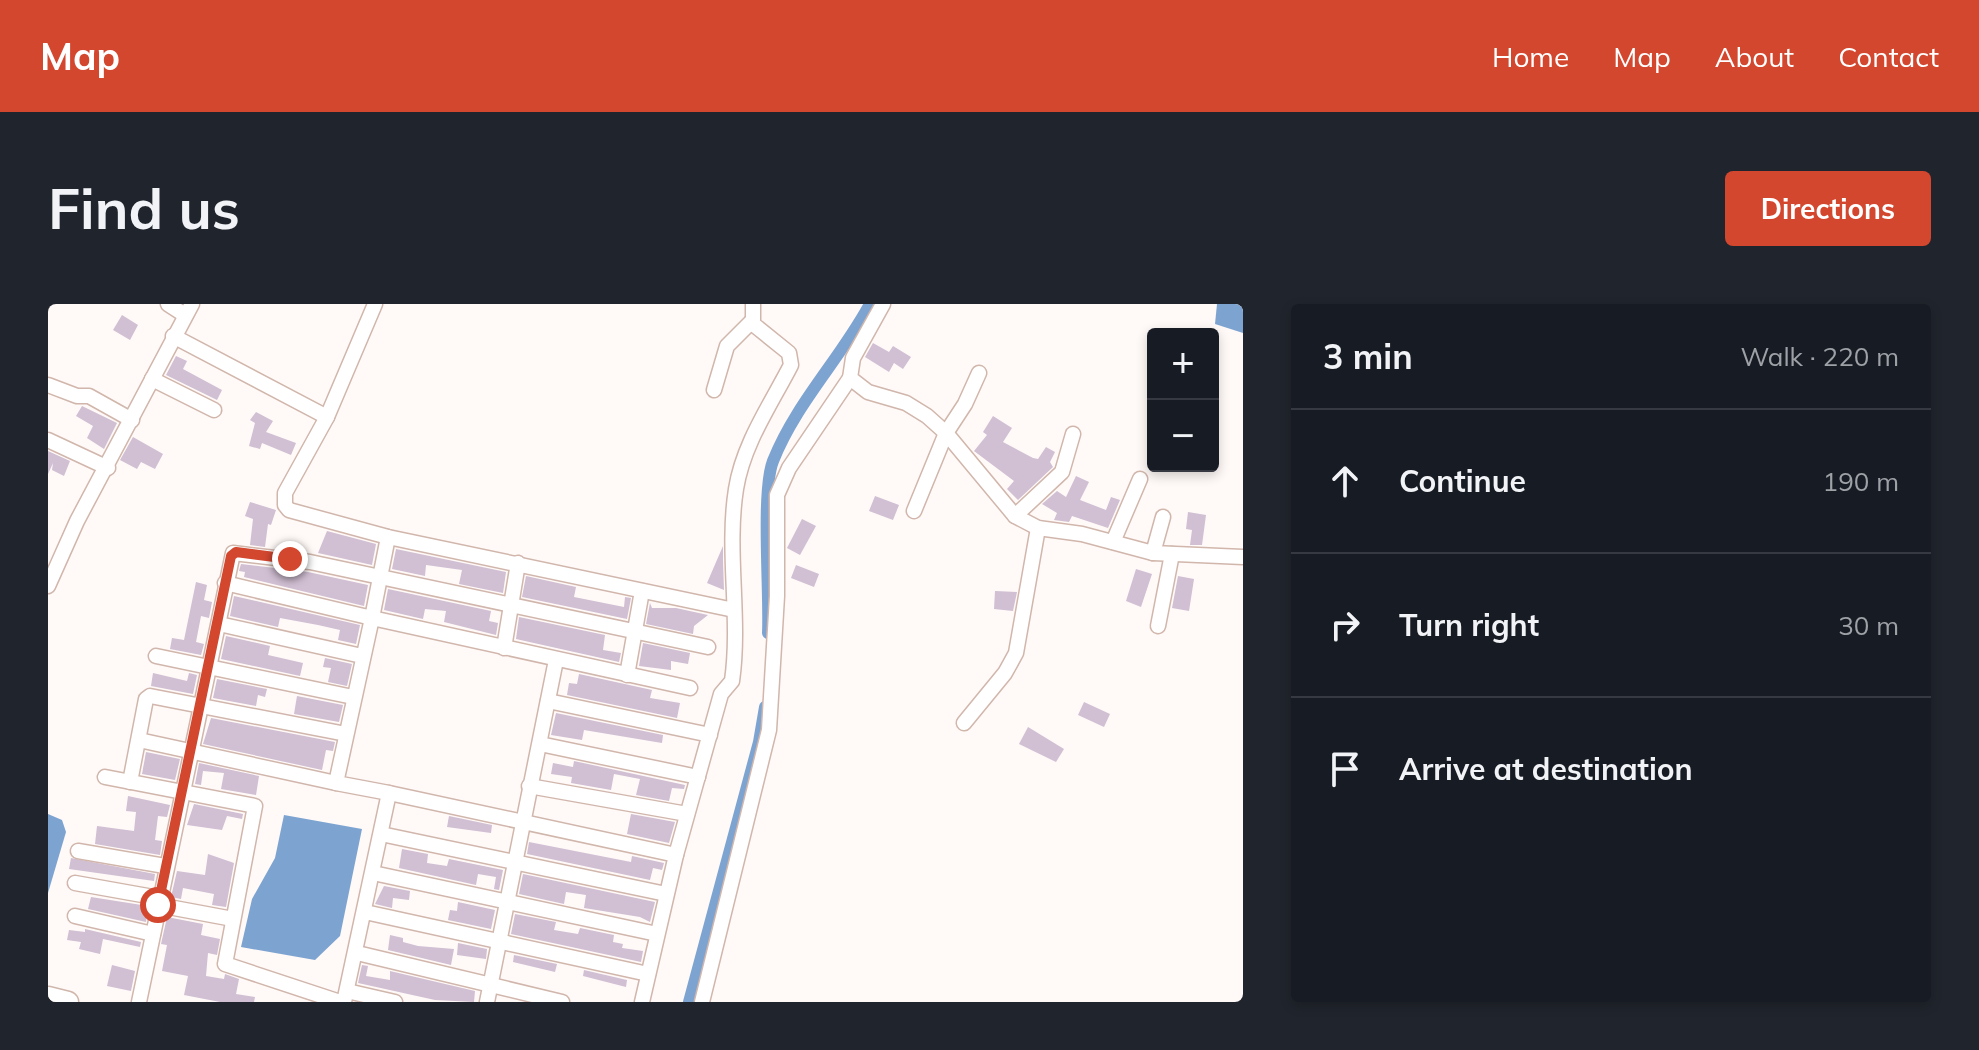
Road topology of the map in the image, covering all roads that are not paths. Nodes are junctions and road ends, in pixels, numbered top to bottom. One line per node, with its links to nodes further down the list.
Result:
1 (168, 304): 5 (street)
2 (375, 304): 14 (street)
3 (753, 304): 6 (street)
4 (883, 304): 9 (street)
5 (189, 310): 7 (street)
6 (752, 321): 12 (street); 36 (street)
7 (173, 336): 10 (street); 14 (street)
8 (979, 373): 16 (street)
9 (850, 378): 16 (street); 94 (street)
10 (152, 379): 13 (street); 15 (street)
11 (48, 385): 15 (street)
12 (714, 390)
13 (214, 410)
14 (327, 417): 25 (street)
15 (132, 420): 19 (street)
16 (946, 433): 21 (street); 22 (street)
17 (1073, 434): 22 (street)
18 (48, 440): 19 (street)
19 (108, 468): 33 (street)
20 (1140, 479): 26 (street)
21 (914, 511)
22 (1015, 516): 24 (street)
23 (1163, 517): 27 (street)
24 (1038, 528): 26 (street); 52 (street)
25 (388, 537): 30 (street); 31 (street)
26 (1113, 542): 27 (street)
27 (1153, 553): 28 (street)
28 (1172, 554): 29 (street); 39 (street)
29 (1243, 557)
30 (518, 563): 34 (street); 35 (street)
31 (381, 579): 32 (street); 35 (street); 37 (street)
32 (225, 583): 37 (street); 38 (street)
33 (48, 586)
34 (642, 591): 36 (street); 40 (street)
35 (510, 607): 40 (street); 42 (street)
36 (734, 610): 54 (street)
37 (372, 618): 42 (street); 44 (street)
38 (219, 624): 44 (street); 46 (street)
39 (1158, 626)
40 (635, 632): 41 (street); 47 (street)
41 (708, 647)
42 (504, 648): 45 (street)
43 (156, 656): 46 (street)
44 (362, 656): 49 (street)
45 (556, 660): 47 (street); 50 (street)
46 (208, 666): 49 (street); 51 (street)
47 (627, 675): 48 (street)
48 (690, 688)
49 (353, 697): 53 (street)
50 (548, 701): 54 (street); 56 (street)
51 (201, 706): 53 (street); 55 (street); 57 (street)
52 (964, 723)
53 (346, 734): 61 (street)
54 (710, 735): 59 (street)
55 (139, 740): 57 (street); 60 (street)
56 (540, 744): 59 (street); 62 (street)
57 (189, 750): 61 (street); 63 (street)
58 (105, 777): 60 (street)
59 (698, 777): 65 (street)
60 (130, 782): 63 (street)
61 (336, 783): 64 (street)
62 (529, 786): 65 (street); 66 (street)
63 (181, 791): 71 (street); 79 (street)
64 (389, 793): 66 (street); 67 (street)
65 (687, 814): 69 (street)
66 (524, 823): 69 (street); 70 (street)
67 (381, 834): 70 (street); 72 (street)
68 (78, 851): 71 (street)
69 (676, 855): 74 (street)
70 (517, 862): 74 (street); 75 (street)
71 (165, 866): 76 (street)
72 (373, 873): 75 (street); 77 (street)
73 (75, 883): 76 (street)
74 (666, 894): 81 (street)
75 (509, 901): 81 (street); 82 (street)
76 (158, 902): 79 (street); 80 (street)
77 (365, 912): 82 (street); 83 (street)
78 (75, 916): 80 (street)
79 (233, 919): 87 (street)
80 (153, 934): 89 (street)
81 (657, 934): 84 (street)
82 (501, 941): 84 (street); 85 (street)
83 (357, 953): 85 (street); 87 (street)
84 (648, 974): 93 (street)
85 (490, 986): 91 (street); 92 (street)
86 (48, 997): 88 (street)
87 (344, 998): 90 (street)
88 (68, 1002)
89 (139, 1002)
90 (395, 1002)
91 (487, 1002)
92 (562, 1002)
93 (642, 1002)
94 (702, 1002)

